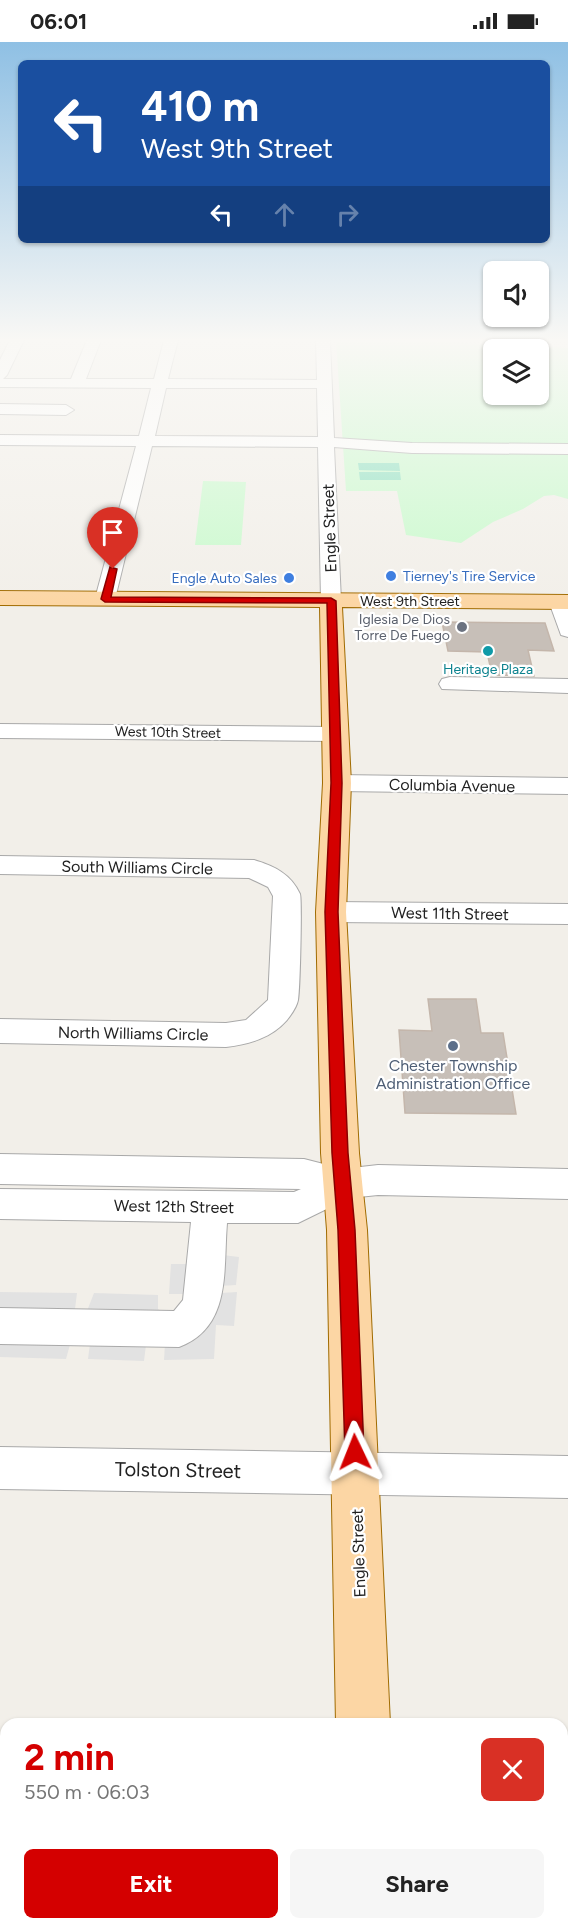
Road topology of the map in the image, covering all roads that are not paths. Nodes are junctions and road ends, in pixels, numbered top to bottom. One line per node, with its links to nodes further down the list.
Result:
1 (148, 428): 4 (street)
2 (327, 428): 5 (street, Engle Street)
3 (0, 440): 4 (street)
4 (145, 441): 5 (street); 8 (street)
5 (327, 442): 6 (street); 9 (street, Engle Street)
6 (568, 449)
7 (0, 598): 8 (main road, West 9th Street)
8 (105, 599): 9 (main road, West 9th Street)
9 (331, 601): 10 (main road, West 9th Street); 15 (main road, Engle Street)
10 (564, 602): 11 (street)
11 (568, 631)
12 (450, 684): 13 (street)
13 (568, 686)
14 (0, 731): 15 (street, West 10th Street)
15 (335, 734): 16 (main road, Engle Street)
16 (337, 783): 17 (street, Columbia Avenue); 19 (main road, Engle Street)
17 (568, 786)
18 (0, 865): 21 (street, South Williams Circle)
19 (331, 912): 20 (street, West 11th Street); 24 (main road, Engle Street)
20 (568, 914)
21 (264, 1024): 22 (street, North Williams Circle)
22 (0, 1031)
23 (0, 1169): 24 (street, West 12th Street)
24 (343, 1184): 25 (street, West 12th Street); 27 (street, West 12th Street); 30 (main road, Engle Street)
25 (568, 1184)
26 (0, 1204): 27 (street, West 12th Street)
27 (210, 1206): 28 (street)
28 (0, 1326)
29 (0, 1468): 30 (street, Tolston Street)
30 (356, 1474): 31 (street, Tolston Street); 32 (main road, Engle Street)
31 (568, 1477)
32 (363, 1718)

